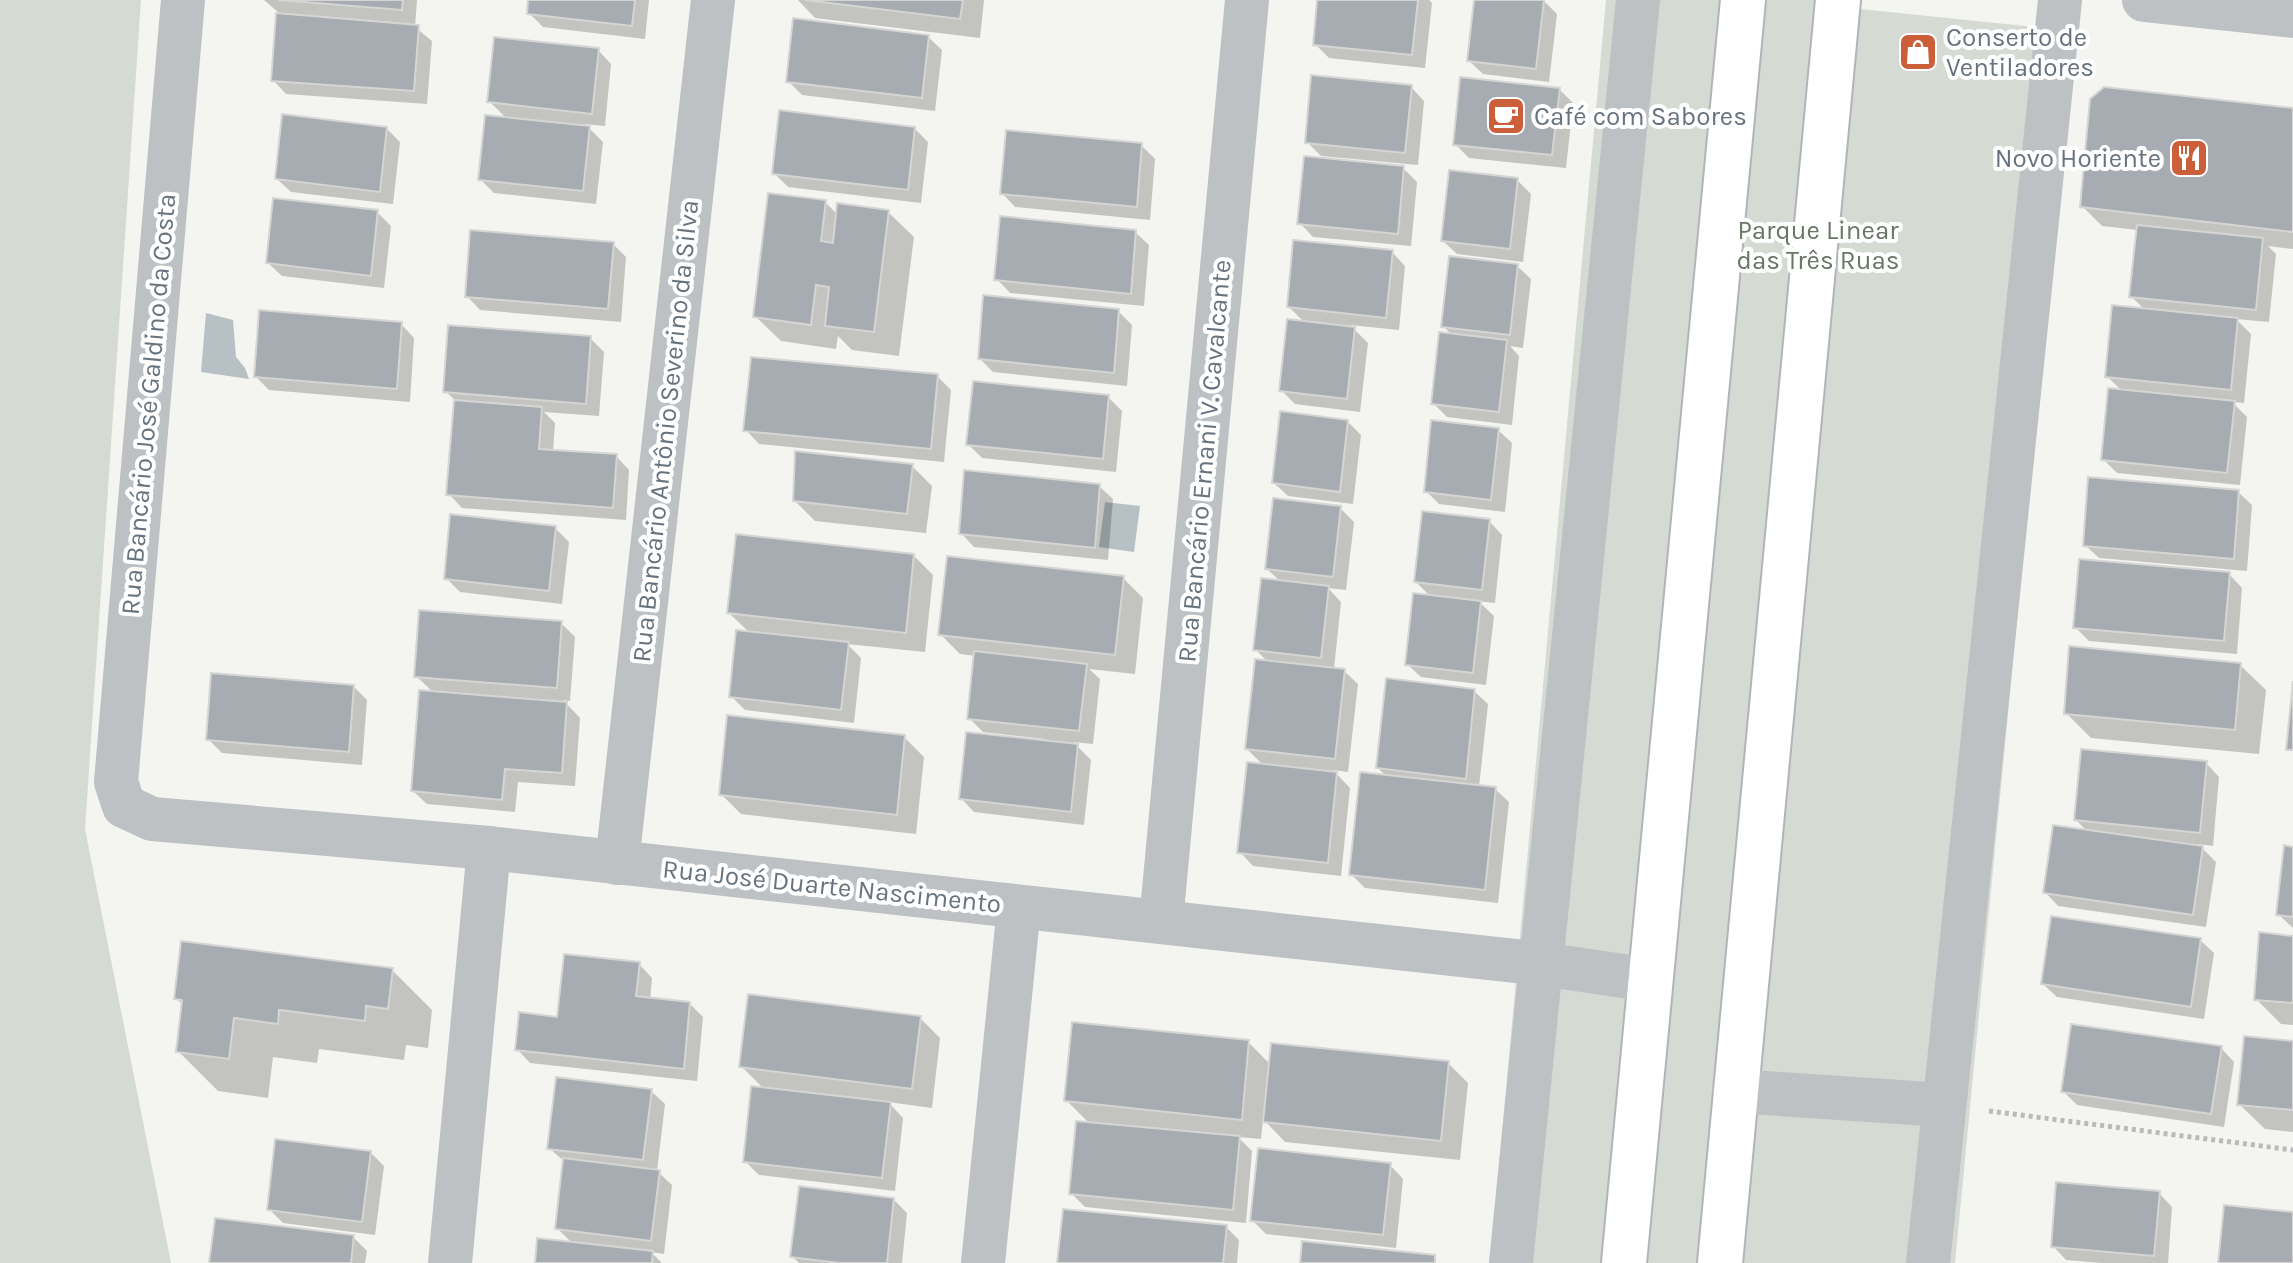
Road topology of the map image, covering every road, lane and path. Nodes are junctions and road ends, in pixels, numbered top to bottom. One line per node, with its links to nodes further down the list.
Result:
1 (183, 0): 11 (street, Rua Bancário José Galdino da Costa)
2 (713, 0): 13 (street, Rua Bancário Antônio Severino da Silva)
3 (1247, 0): 15 (street, Rua Bancário Ernani V. Cavalcante)
4 (1638, 0): 16 (street)
5 (1743, 0): 17 (main road)
6 (1838, 0): 18 (main road)
7 (2060, 0): 19 (street)
8 (2144, 0): 9 (street)
9 (2250, 6): 10 (street)
10 (2293, 16)
11 (124, 806): 12 (street, Rua José Duarte Nascimento)
12 (489, 848): 13 (street, Rua José Duarte Nascimento); 21 (street)
13 (617, 863): 14 (street, Rua José Duarte Nascimento)
14 (1019, 907): 15 (street, Rua José Duarte Nascimento); 22 (street)
15 (1161, 922): 16 (street, Rua José Duarte Nascimento)
16 (1542, 964): 17 (street, Rua José Duarte Nascimento); 23 (street)
17 (1650, 980): 24 (main road)
18 (1735, 1091): 19 (street); 25 (main road)
19 (1944, 1105): 20 (path); 26 (street)
20 (2293, 1150)
21 (450, 1263)
22 (983, 1263)
23 (1511, 1263)
24 (1624, 1263)
25 (1720, 1263)
26 (1928, 1263)

